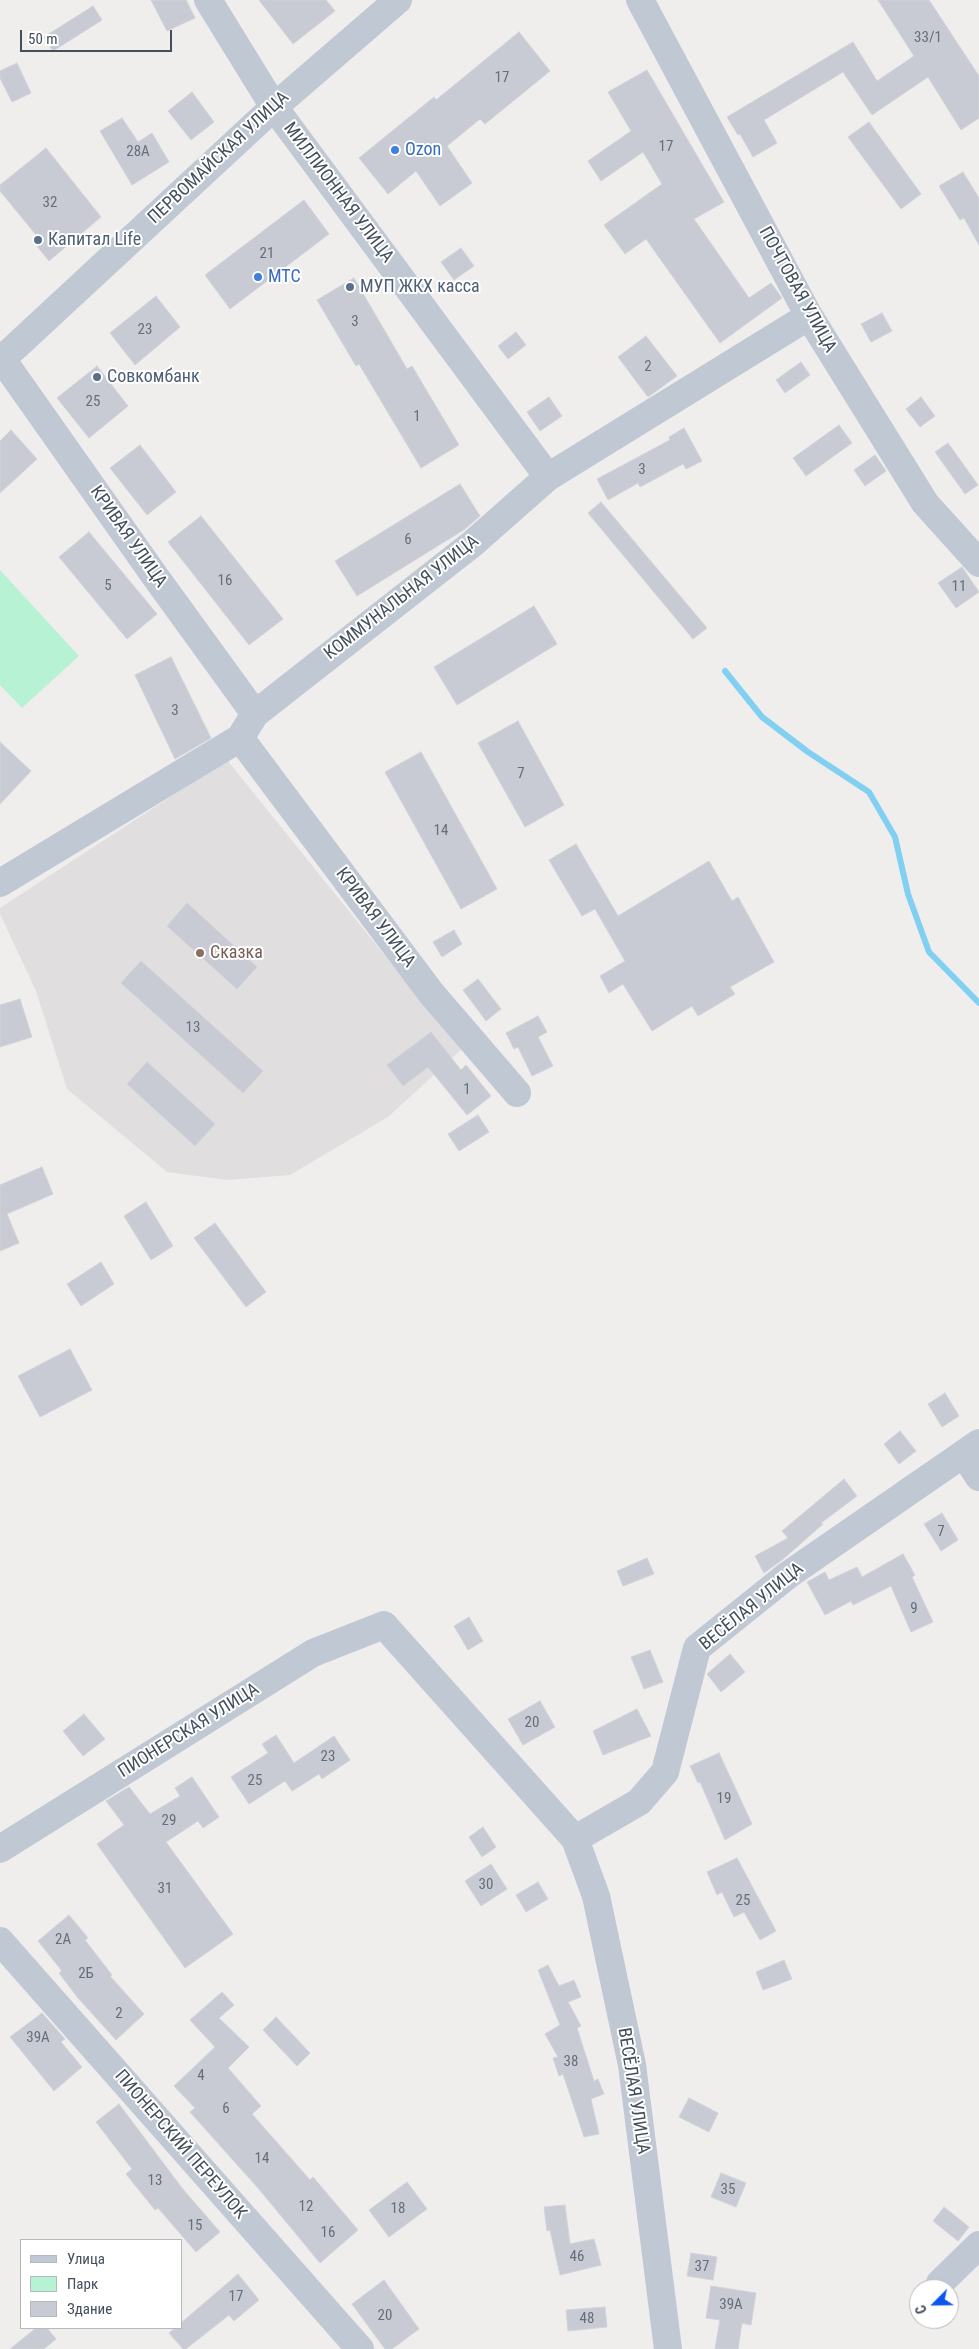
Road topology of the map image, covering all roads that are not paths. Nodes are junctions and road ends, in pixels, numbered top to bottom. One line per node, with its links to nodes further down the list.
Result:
1 (208, 0): 4 (street, МИЛЛИОННАЯ УЛИЦА)
2 (398, 0): 4 (street, ПЕРВОМАЙСКАЯ УЛИЦА)
3 (640, 0): 5 (street, ПОЧТОВАЯ УЛИЦА)
4 (274, 107): 6 (street, ПЕРВОМАЙСКАЯ УЛИЦА); 7 (street, МИЛЛИОННАЯ УЛИЦА)
5 (809, 316): 7 (street, КОММУНАЛЬНАЯ УЛИЦА); 8 (street, ПОЧТОВАЯ УЛИЦА)
6 (1, 360): 9 (street, КРИВАЯ УЛИЦА)
7 (548, 477): 9 (street, КОММУНАЛЬНАЯ УЛИЦА)
8 (979, 563)
9 (256, 714): 10 (street, КОММУНАЛЬНАЯ УЛИЦА)
10 (240, 738): 11 (street, КОММУНАЛЬНАЯ УЛИЦА); 12 (street, КРИВАЯ УЛИЦА)
11 (0, 883)
12 (516, 1093)
13 (972, 1449): 14 (street); 16 (street, ВЕСЁЛАЯ УЛИЦА)
14 (979, 1477)
15 (384, 1625): 16 (street, ВЕСЁЛАЯ УЛИЦА); 17 (street, ПИОНЕРСКАЯ УЛИЦА)
16 (575, 1839): 22 (street, ВЕСЁЛАЯ УЛИЦА)
17 (0, 1849)
18 (0, 1941): 21 (street, ПИОНЕРСКИЙ ПЕРЕУЛОК)
19 (979, 2245): 20 (street)
20 (944, 2279)
21 (360, 2349)
22 (668, 2349)

